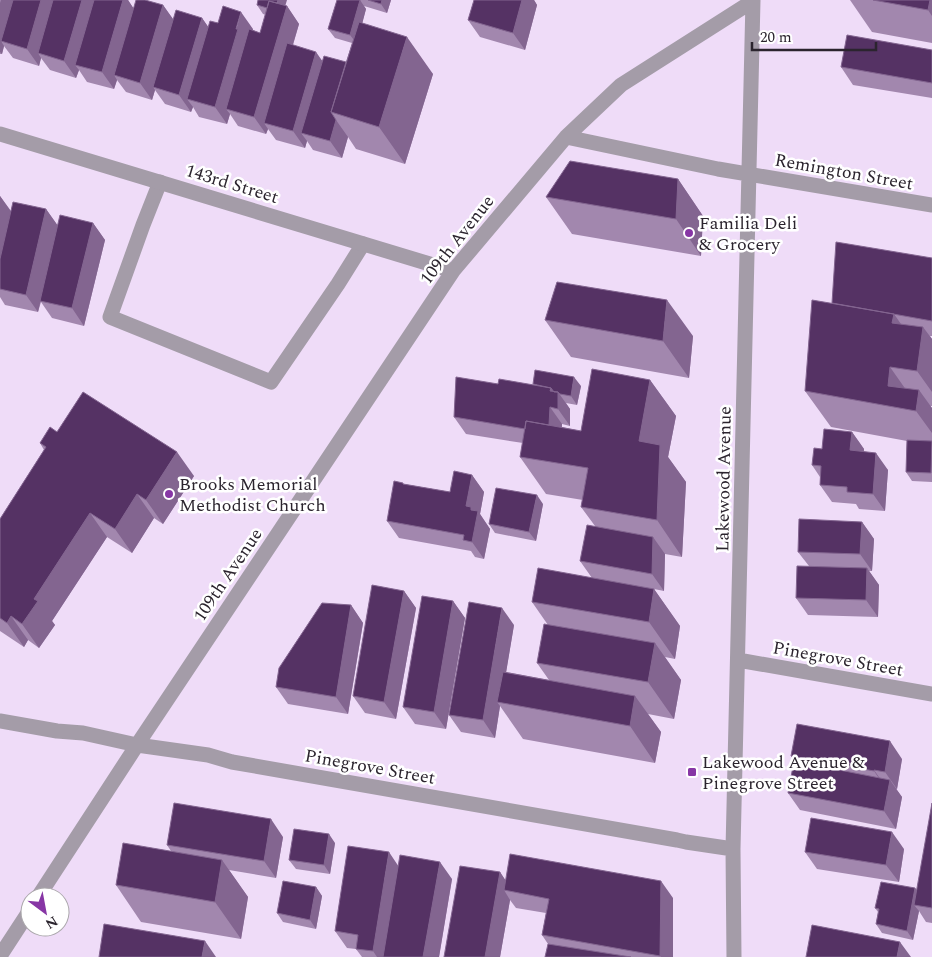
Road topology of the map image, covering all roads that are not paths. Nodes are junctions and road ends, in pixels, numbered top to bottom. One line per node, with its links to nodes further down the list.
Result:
1 (753, 1): 3 (street, 109th Avenue); 4 (street, Lakewood Avenue)
2 (0, 134): 5 (street, 143rd Street)
3 (566, 138): 4 (street); 8 (street, 109th Avenue)
4 (750, 175): 6 (street, Remington Street); 9 (street, Lakewood Avenue)
5 (160, 182): 7 (street, 143rd Street); 7 (street)
6 (932, 205)
7 (363, 244): 8 (street, 143rd Street)
8 (453, 271): 12 (street, 109th Avenue)
9 (738, 660): 10 (street, Pinegrove Street); 13 (street, Lakewood Avenue)
10 (932, 694)
11 (0, 721): 12 (street, Pinegrove Street)
12 (137, 745): 13 (street, Pinegrove Street); 14 (street, 109th Avenue)
13 (733, 849): 17 (street, Lakewood Avenue)
14 (45, 887)
15 (20, 925): 16 (street)
16 (0, 956)
17 (734, 957)

